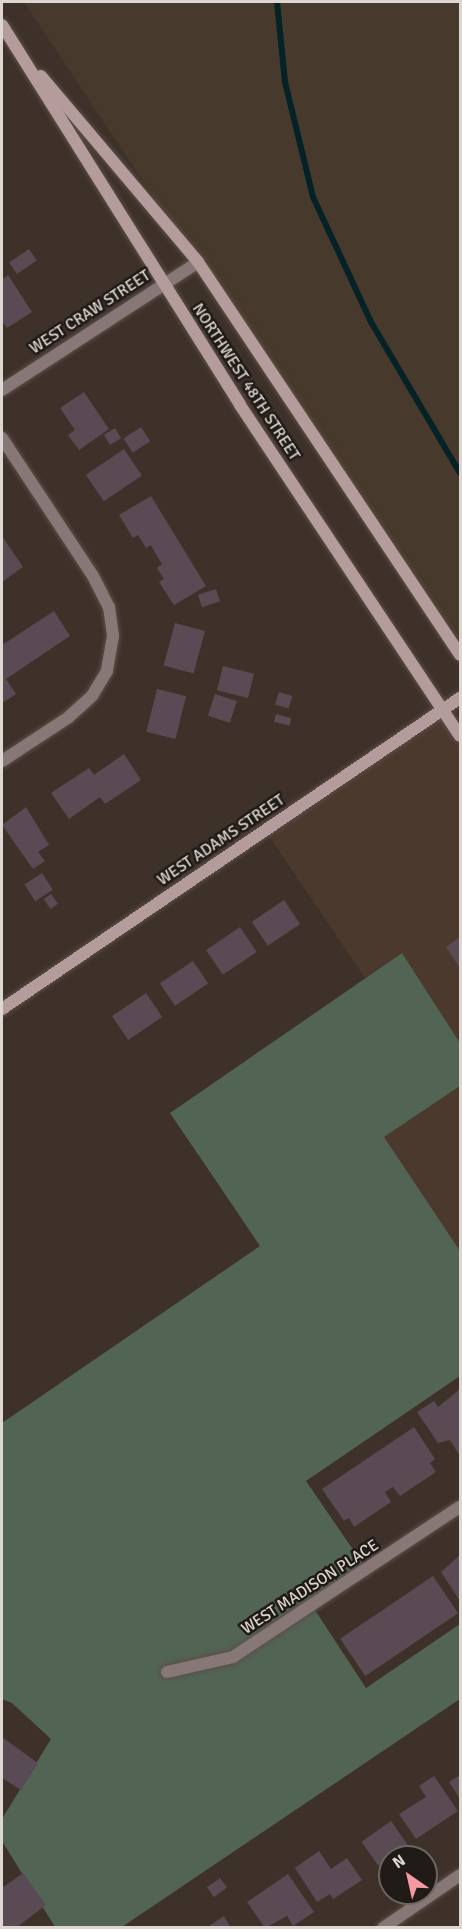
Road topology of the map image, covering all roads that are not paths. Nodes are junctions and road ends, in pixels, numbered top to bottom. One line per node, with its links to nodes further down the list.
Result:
1 (2, 25): 2 (main road, NORTHWEST 48TH STREET)
2 (11, 40): 3 (main road, NORTHWEST 48TH STREET); 4 (main road, NORTHWEST 48TH STREET)
3 (198, 262): 4 (street, WEST CRAW STREET); 7 (main road, NORTHWEST 48TH STREET)
4 (164, 284): 5 (street, WEST CRAW STREET); 9 (main road, NORTHWEST 48TH STREET)
5 (2, 390)
6 (2, 438): 11 (street)
7 (460, 655)
8 (460, 698): 9 (main road, WEST ADAMS STREET)
9 (443, 710): 10 (main road, NORTHWEST 48TH STREET); 12 (main road, WEST ADAMS STREET)
10 (460, 736)
11 (2, 761)
12 (2, 1009)
13 (460, 1507): 14 (street, WEST MADISON PLACE)
14 (167, 1671)
15 (460, 1875): 16 (street)
16 (383, 1928)

